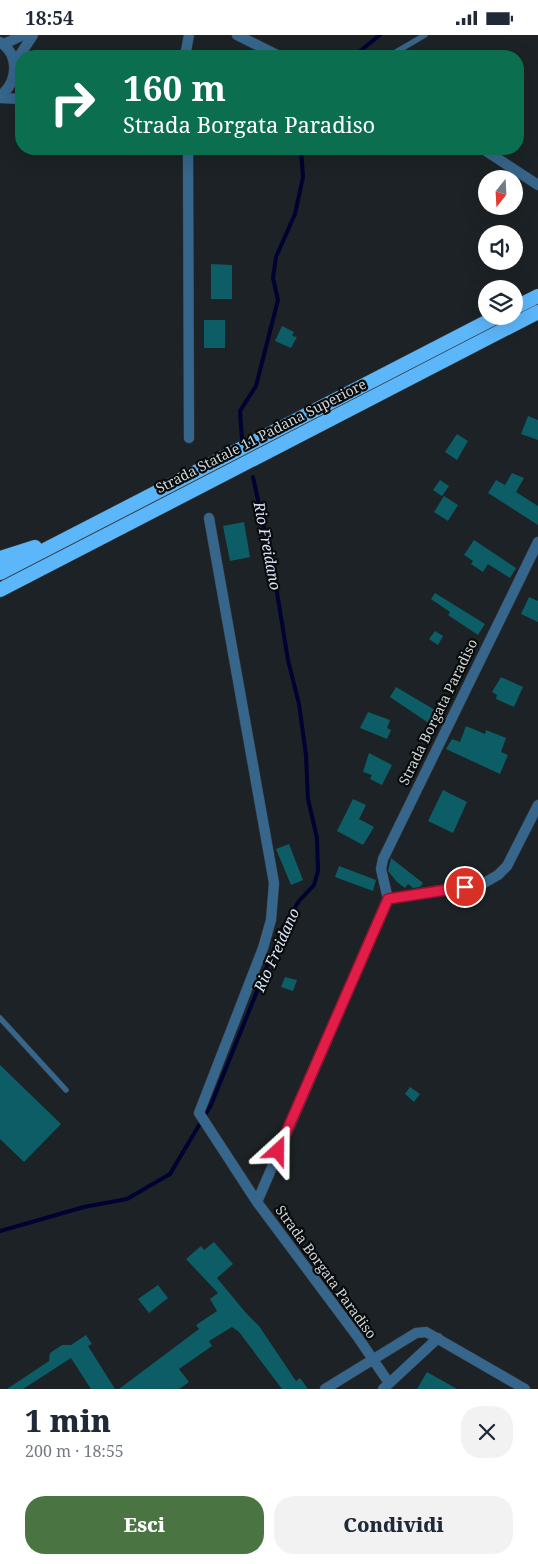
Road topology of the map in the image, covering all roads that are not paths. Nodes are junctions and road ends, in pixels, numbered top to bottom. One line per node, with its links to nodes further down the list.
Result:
1 (23, 35): 6 (street)
2 (32, 35): 7 (street)
3 (189, 35): 8 (street)
4 (237, 35): 9 (street)
5 (425, 35): 10 (lane)
6 (2, 43): 11 (street)
7 (26, 50)
8 (186, 50)
9 (267, 50)
10 (399, 50)
11 (15, 66)
12 (15, 76): 13 (street)
13 (0, 97): 14 (street)
14 (15, 98)
15 (188, 155): 22 (street)
16 (492, 155): 17 (street)
17 (538, 185)
18 (538, 296): 19 (highway)
19 (523, 304)
20 (538, 312): 28 (highway, Strada Statale 11 Padana Superiore)
21 (480, 325): 24 (highway, Strada Statale 11 Padana Superiore)
22 (189, 438)
23 (209, 518): 33 (street)
24 (74, 533): 26 (highway); 27 (highway, Strada Statale 11 Padana Superiore)
25 (538, 542): 30 (street, Strada Borgata Paradiso)
26 (0, 558)
27 (0, 573)
28 (0, 590)
29 (538, 805): 30 (street)
30 (388, 899): 33 (street, Strada Borgata Paradiso)
31 (0, 1018): 32 (lane)
32 (66, 1090)
33 (257, 1201): 35 (street, Strada Borgata Paradiso)
34 (438, 1338): 35 (street); 36 (street, Strada Borgata Paradiso); 38 (street)
35 (372, 1359): 36 (street, Strada Borgata Paradiso); 37 (street)
36 (386, 1386)
37 (325, 1389)
38 (524, 1389)

